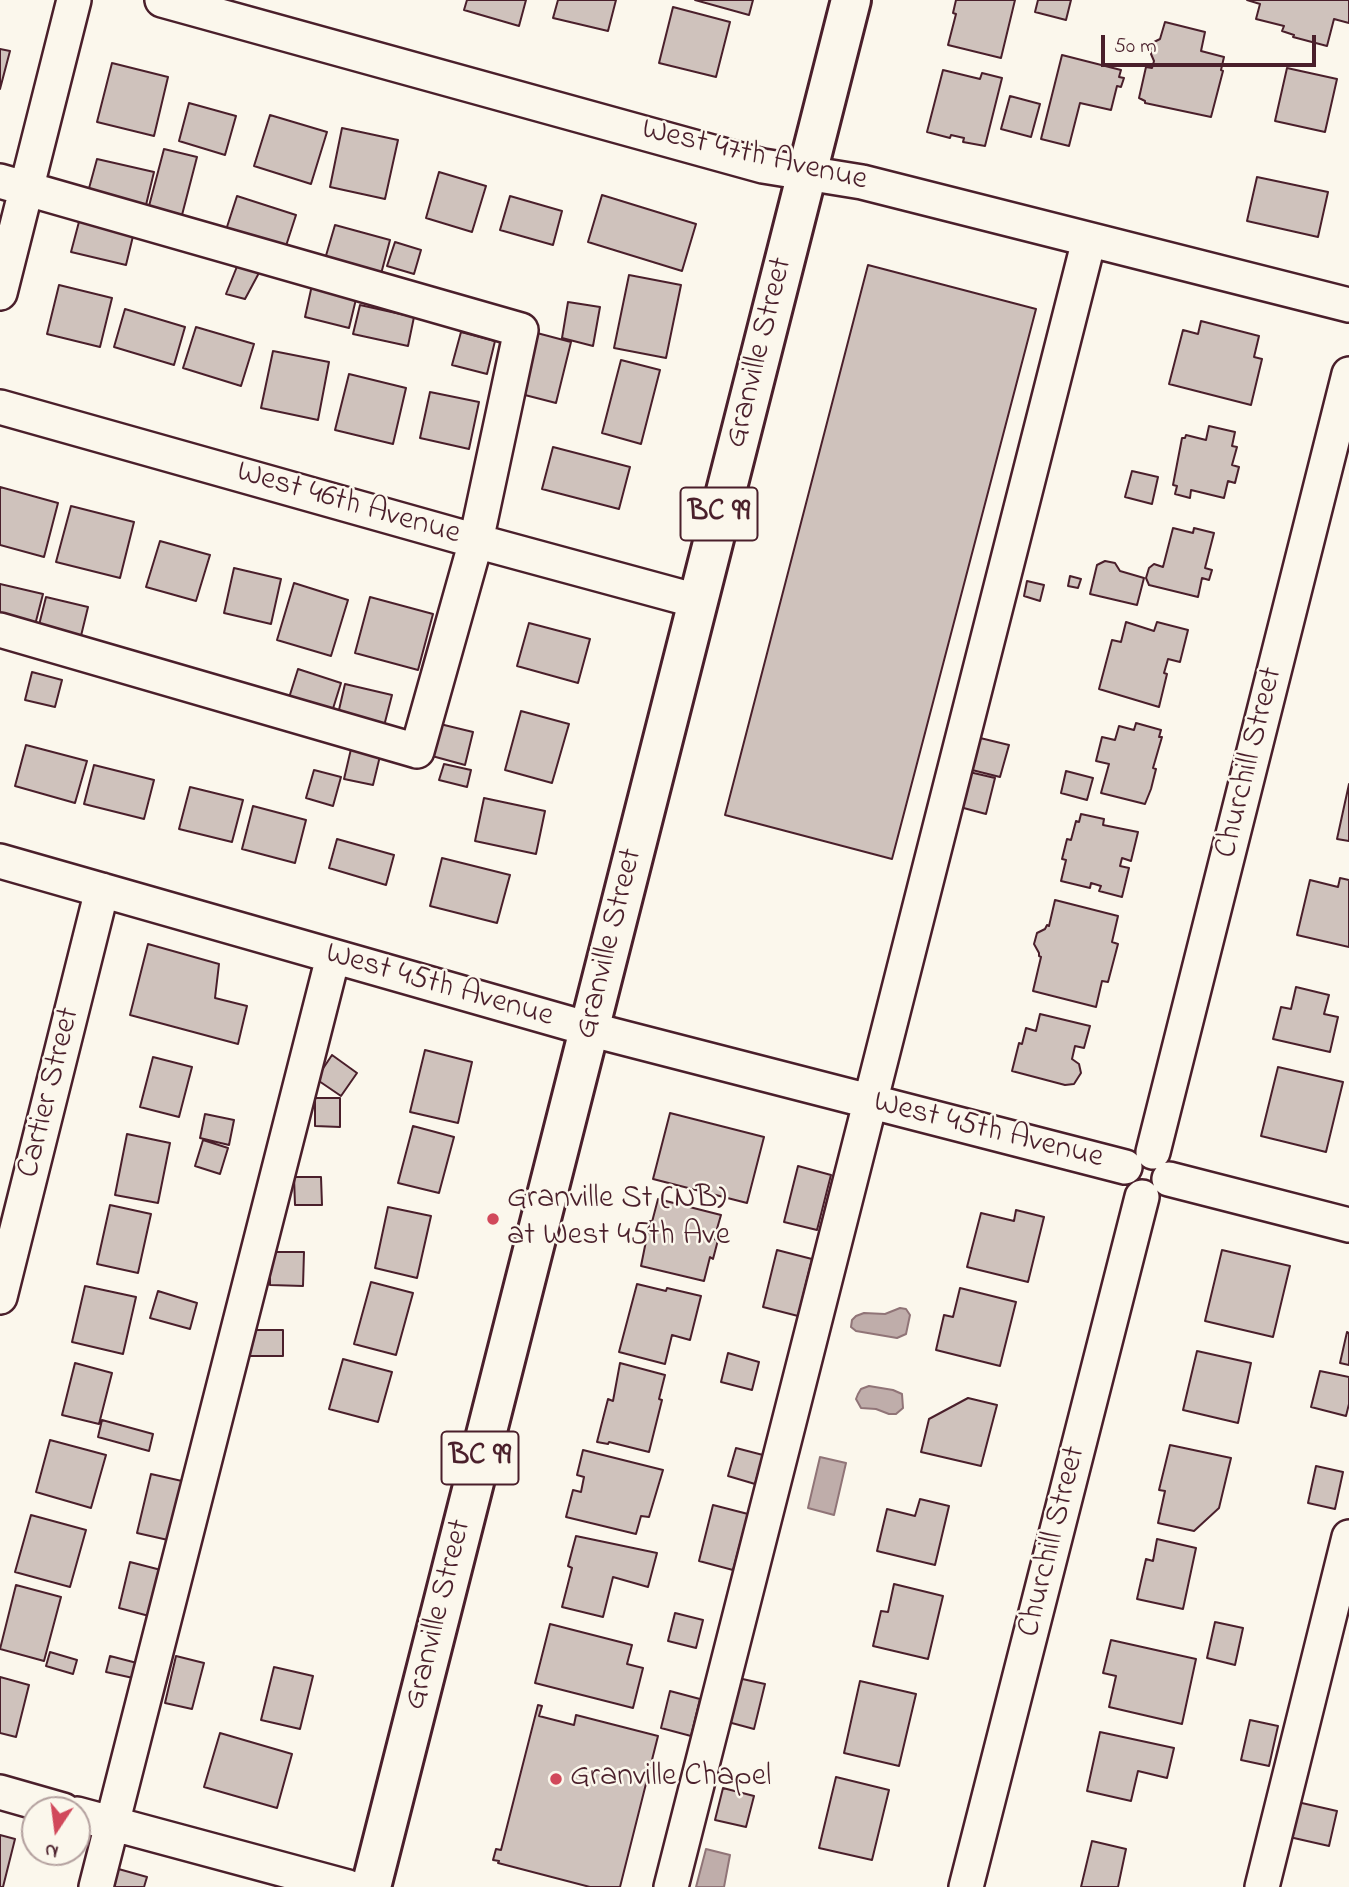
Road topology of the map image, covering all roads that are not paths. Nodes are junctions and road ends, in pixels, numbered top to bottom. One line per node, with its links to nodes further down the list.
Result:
1 (75, 0): 5 (street)
2 (162, 0): 4 (street, West 47th Avenue)
3 (850, 0): 4 (highway, Granville Street / BC 99)
4 (807, 172): 6 (street, West 47th Avenue); 12 (highway, Granville Street / BC 99)
5 (13, 184): 7 (street); 11 (street)
6 (1089, 240): 8 (street, West 47th Avenue); 18 (street)
7 (0, 293)
8 (1349, 305)
9 (1349, 374): 19 (street, Churchill Street)
10 (0, 407): 11 (street, West 46th Avenue)
11 (476, 541): 12 (street, West 46th Avenue); 13 (street)
12 (697, 601): 17 (highway, Granville Street / BC 99)
13 (0, 630)
14 (0, 861): 15 (street, West 45th Avenue)
15 (102, 890): 16 (street, West 45th Avenue); 21 (street, Cartier Street)
16 (333, 957): 17 (street, West 45th Avenue); 26 (street)
17 (589, 1029): 18 (street, West 45th Avenue); 29 (highway, Granville Street / BC 99)
18 (871, 1102): 19 (street, West 45th Avenue); 30 (street)
19 (1147, 1174): 20 (street, West 45th Avenue); 31 (street, Churchill Street)
20 (1349, 1225)
21 (0, 1297)
22 (1349, 1537): 32 (street)
23 (0, 1792): 24 (street)
24 (21, 1798)
25 (91, 1818): 26 (street)
26 (113, 1824): 27 (street); 28 (street)
27 (96, 1887)
28 (348, 1887)
29 (371, 1887)
30 (671, 1887)
31 (966, 1887)
32 (1262, 1887)

